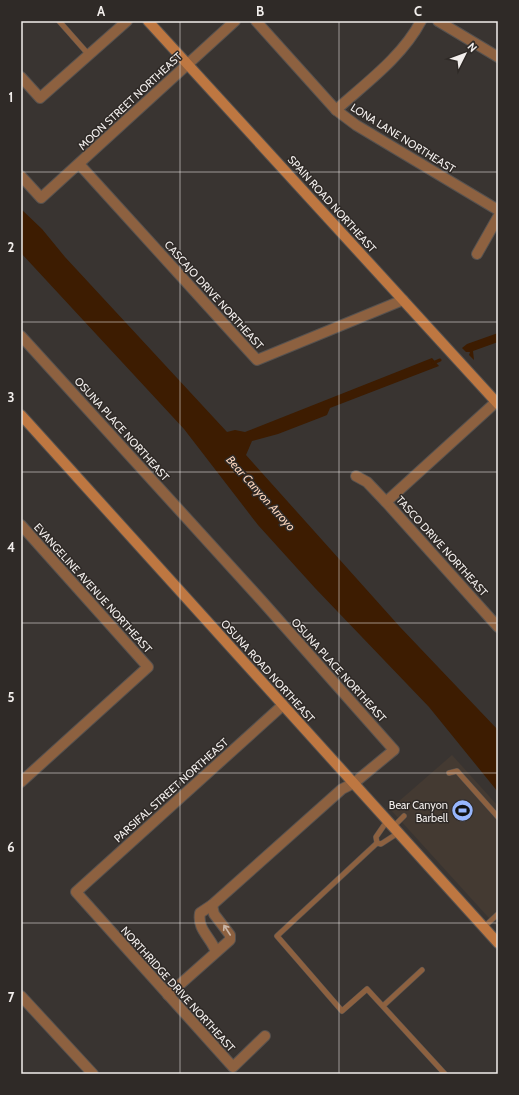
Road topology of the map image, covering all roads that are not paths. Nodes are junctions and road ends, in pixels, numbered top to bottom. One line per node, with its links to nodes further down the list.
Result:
1 (59, 21): 8 (lane)
2 (127, 21): 8 (street)
3 (148, 21): 10 (street, SPAIN ROAD NORTHEAST)
4 (235, 21): 10 (street, MOON STREET NORTHEAST)
5 (256, 21): 12 (street, LONA LANE NORTHEAST)
6 (421, 21): 12 (street)
7 (438, 21): 9 (street)
8 (89, 54): 11 (street)
9 (498, 57)
10 (187, 64): 13 (street, MOON STREET NORTHEAST); 18 (street, SPAIN ROAD NORTHEAST)
11 (21, 77)
12 (336, 110): 15 (street, LONA LANE NORTHEAST)
13 (79, 164): 14 (street, MOON STREET NORTHEAST); 18 (street, CASCAJO DRIVE NORTHEAST)
14 (21, 176)
15 (498, 210)
16 (498, 217): 17 (street)
17 (477, 254)
18 (404, 300): 20 (street, SPAIN ROAD NORTHEAST)
19 (21, 336): 29 (street, OSUNA PLACE NORTHEAST)
20 (497, 403): 23 (street, TASCO DRIVE NORTHEAST)
21 (21, 415): 26 (street, OSUNA ROAD NORTHEAST)
22 (356, 476): 23 (street)
23 (386, 502): 25 (street, TASCO DRIVE NORTHEAST)
24 (21, 525): 28 (street, EVANGELINE AVENUE NORTHEAST)
25 (498, 628)
26 (283, 705): 29 (street, OSUNA ROAD NORTHEAST); 34 (street, PARSIFAL STREET NORTHEAST)
27 (449, 774): 31 (lane)
28 (21, 782)
29 (354, 784): 32 (street, OSUNA ROAD NORTHEAST); 35 (street, OSUNA PLACE NORTHEAST)
30 (404, 816): 32 (lane)
31 (498, 817)
32 (393, 827): 33 (lane); 33 (lane); 37 (street, OSUNA ROAD NORTHEAST)
33 (377, 843): 43 (lane)
34 (76, 892): 41 (street, NORTHRIDGE DRIVE NORTHEAST)
35 (212, 905): 39 (street, OSUNA PLACE NORTHEAST); 39 (street, one-way to 35)
36 (498, 914): 37 (lane)
37 (484, 927): 38 (street, OSUNA ROAD NORTHEAST)
38 (498, 943)
39 (216, 952): 41 (street)
40 (422, 970): 43 (lane)
41 (168, 995): 44 (street, NORTHRIDGE DRIVE NORTHEAST)
42 (21, 996): 45 (street)
43 (383, 1006): 46 (lane)
44 (265, 1036)
45 (93, 1074)
46 (445, 1074)

